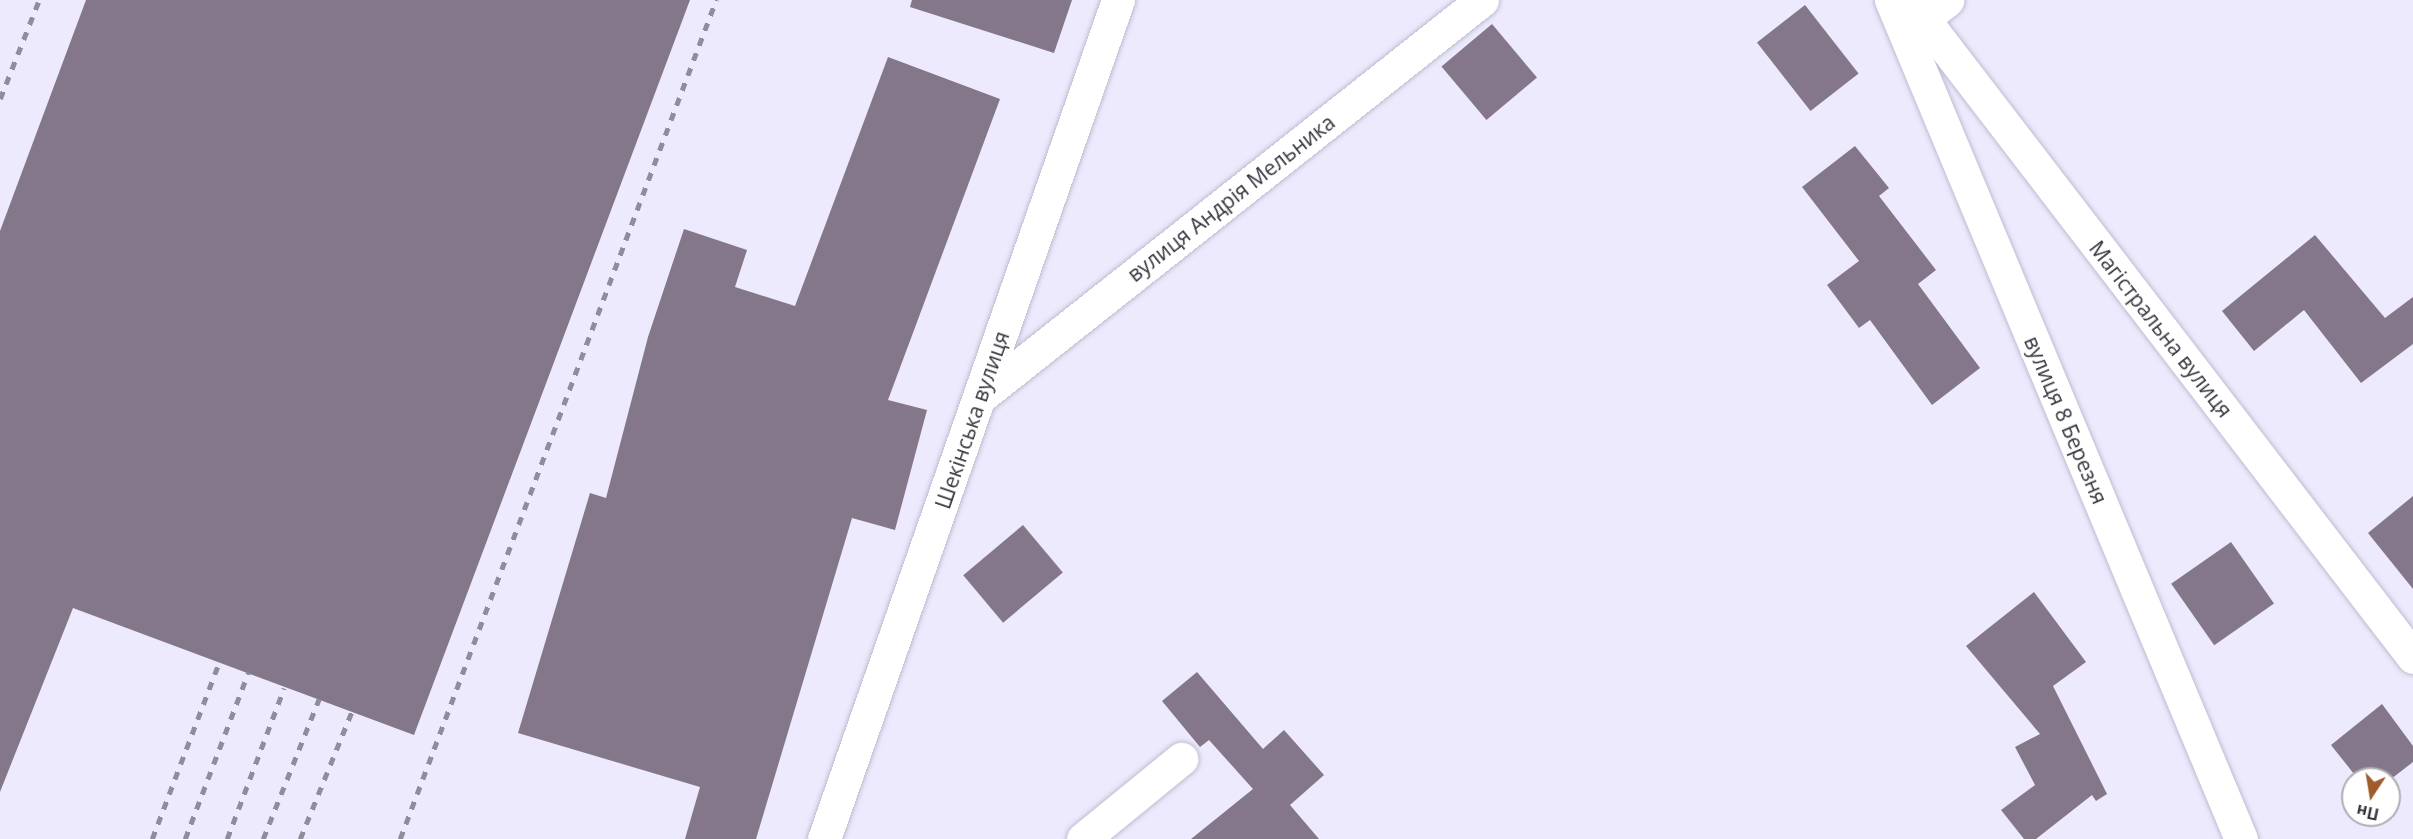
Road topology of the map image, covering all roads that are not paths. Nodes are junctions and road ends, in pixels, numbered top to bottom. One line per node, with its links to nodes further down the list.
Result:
1 (1118, 0): 5 (street, Шекінська вулиця)
2 (1482, 0): 5 (street, вулиця Андрія Мельника)
3 (1891, 0): 10 (street, вулиця 8 Березня)
4 (1927, 6): 6 (street, Магістральна вулиця)
5 (980, 397): 8 (street, Шекінська вулиця)
6 (2413, 657)
7 (1181, 759): 9 (street)
8 (824, 839)
9 (1083, 839)
10 (2241, 839)

